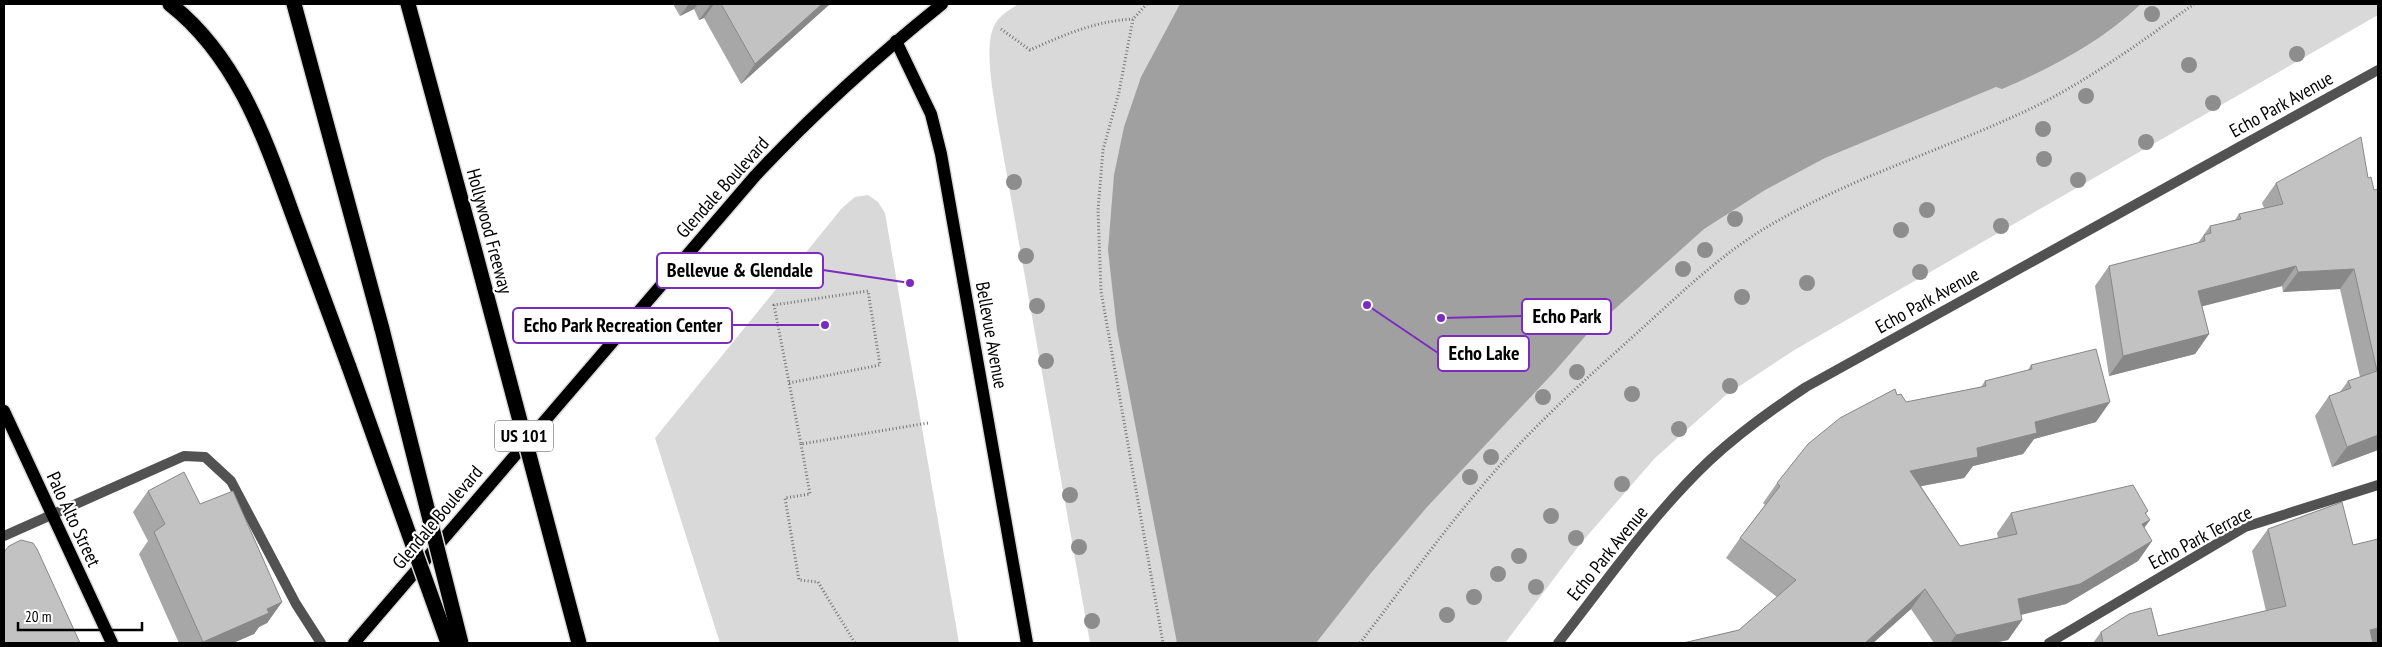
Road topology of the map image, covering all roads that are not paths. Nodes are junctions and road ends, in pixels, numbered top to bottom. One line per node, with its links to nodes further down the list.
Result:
1 (170, 4): 14 (highway, bridge)
2 (294, 4): 15 (highway, bridge)
3 (408, 4): 16 (highway, Hollywood Freeway / US 101, bridge)
4 (942, 4): 5 (main road, Glendale Boulevard)
5 (896, 41): 13 (main road, Glendale Boulevard); 17 (main road, Bellevue Avenue)
6 (2378, 70): 18 (street, Echo Park Avenue)
7 (4, 410): 9 (main road, Palo Alto Street)
8 (2378, 484): 19 (street, Echo Park Terrace)
9 (51, 516): 10 (street); 11 (main road, Palo Alto Street); 12 (street)
10 (4, 536)
11 (112, 643)
12 (321, 643)
13 (354, 643)
14 (448, 643)
15 (461, 643)
16 (579, 643)
17 (1027, 643)
18 (1558, 643)
19 (2049, 643)

